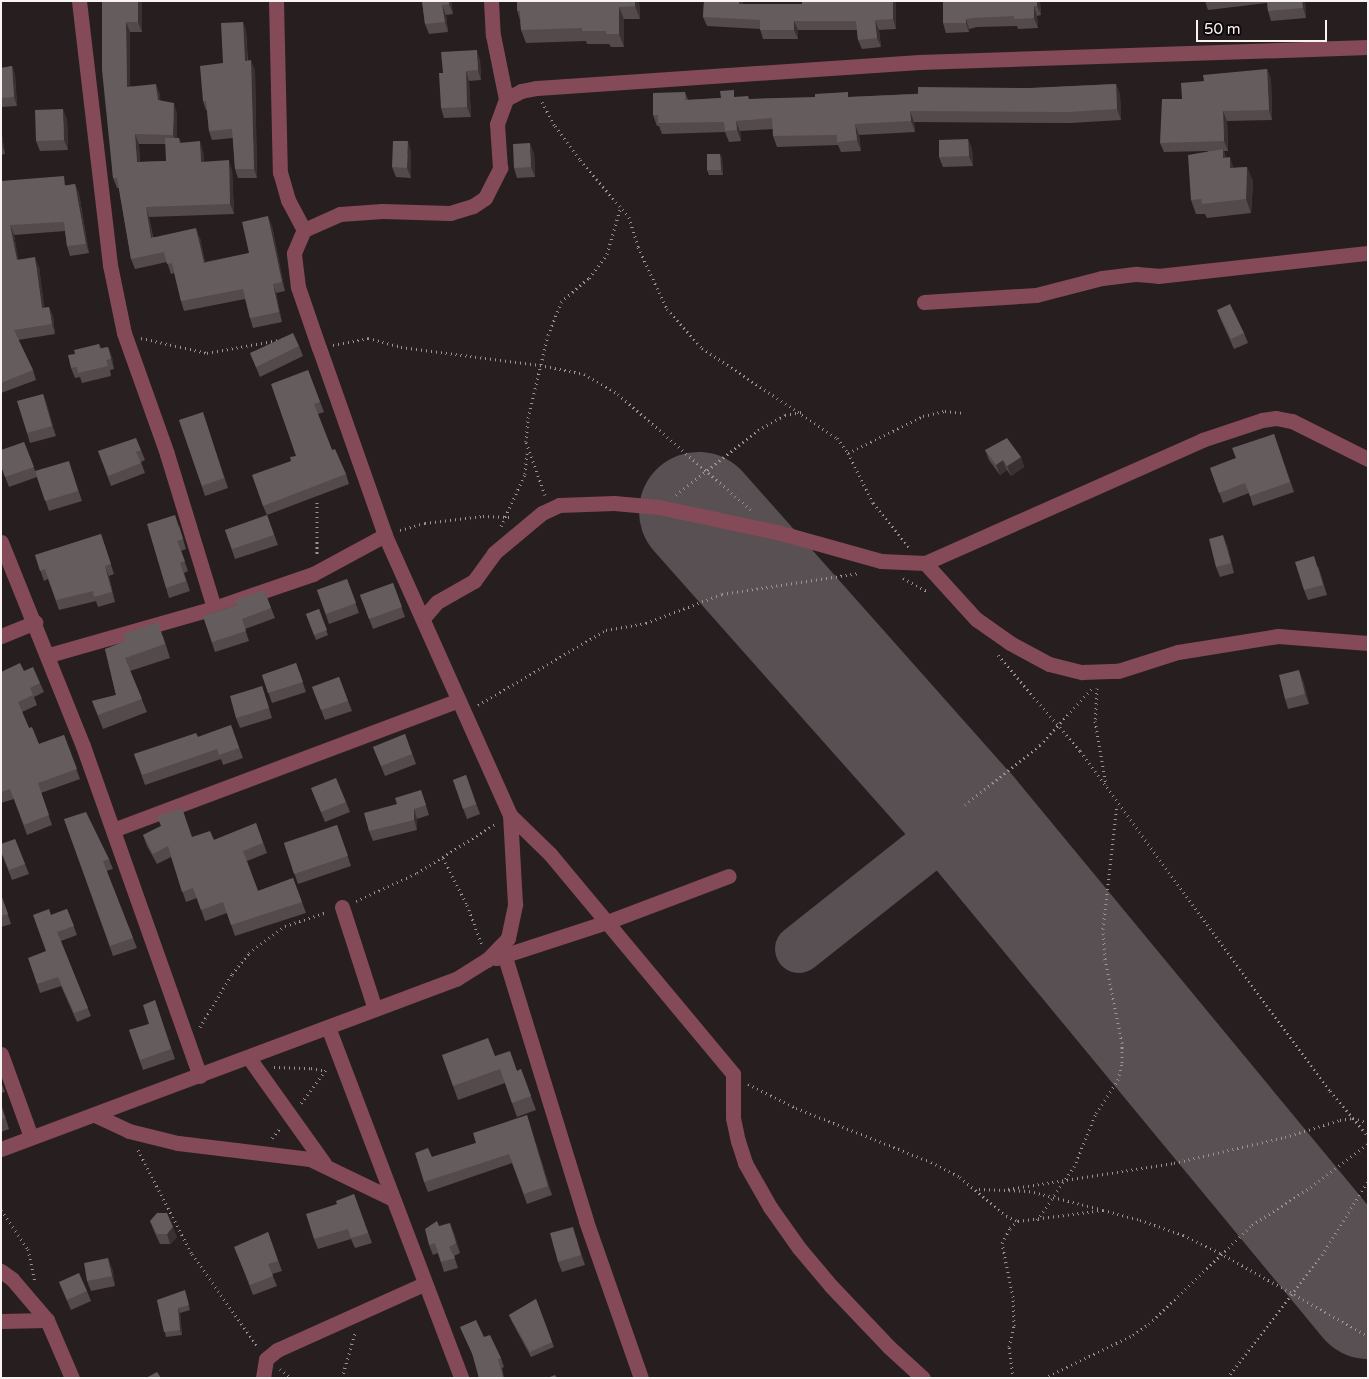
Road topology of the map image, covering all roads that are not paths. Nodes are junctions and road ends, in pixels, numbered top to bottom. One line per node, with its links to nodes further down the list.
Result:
1 (79, 1): 13 (street)
2 (276, 1): 6 (street)
3 (491, 1): 5 (street)
4 (1368, 47): 5 (street)
5 (506, 99): 6 (street)
6 (304, 230): 10 (street)
7 (1368, 253): 8 (street)
8 (924, 302)
9 (1368, 459): 12 (street)
10 (385, 534): 13 (street); 14 (street)
11 (1, 542): 15 (street)
12 (925, 563): 14 (street); 17 (street)
13 (214, 608): 18 (street)
14 (424, 617): 19 (street)
15 (35, 622): 16 (street); 18 (street)
16 (1, 636)
17 (1368, 643)
18 (49, 655): 21 (street)
19 (461, 707): 20 (street); 21 (street)
20 (510, 815): 24 (street); 26 (street)
21 (113, 830): 31 (street)
22 (729, 876): 24 (street)
23 (342, 907): 27 (street)
24 (607, 922): 25 (street); 45 (street)
25 (505, 957): 26 (street); 44 (street)
26 (487, 960): 27 (street)
27 (375, 1009): 28 (street)
28 (328, 1027): 30 (street); 36 (street)
29 (1, 1054): 33 (street)
30 (249, 1058): 31 (street); 35 (street)
31 (200, 1076): 32 (street)
32 (97, 1116): 33 (street); 35 (street)
33 (31, 1137): 34 (street)
34 (1, 1149)
35 (324, 1163): 36 (street)
36 (393, 1199): 38 (street)
37 (1, 1271): 39 (street)
38 (424, 1284): 42 (street); 43 (street)
39 (42, 1314): 40 (street); 41 (street)
40 (1, 1321)
41 (72, 1378)
42 (263, 1378)
43 (461, 1378)
44 (641, 1378)
45 (923, 1378)

